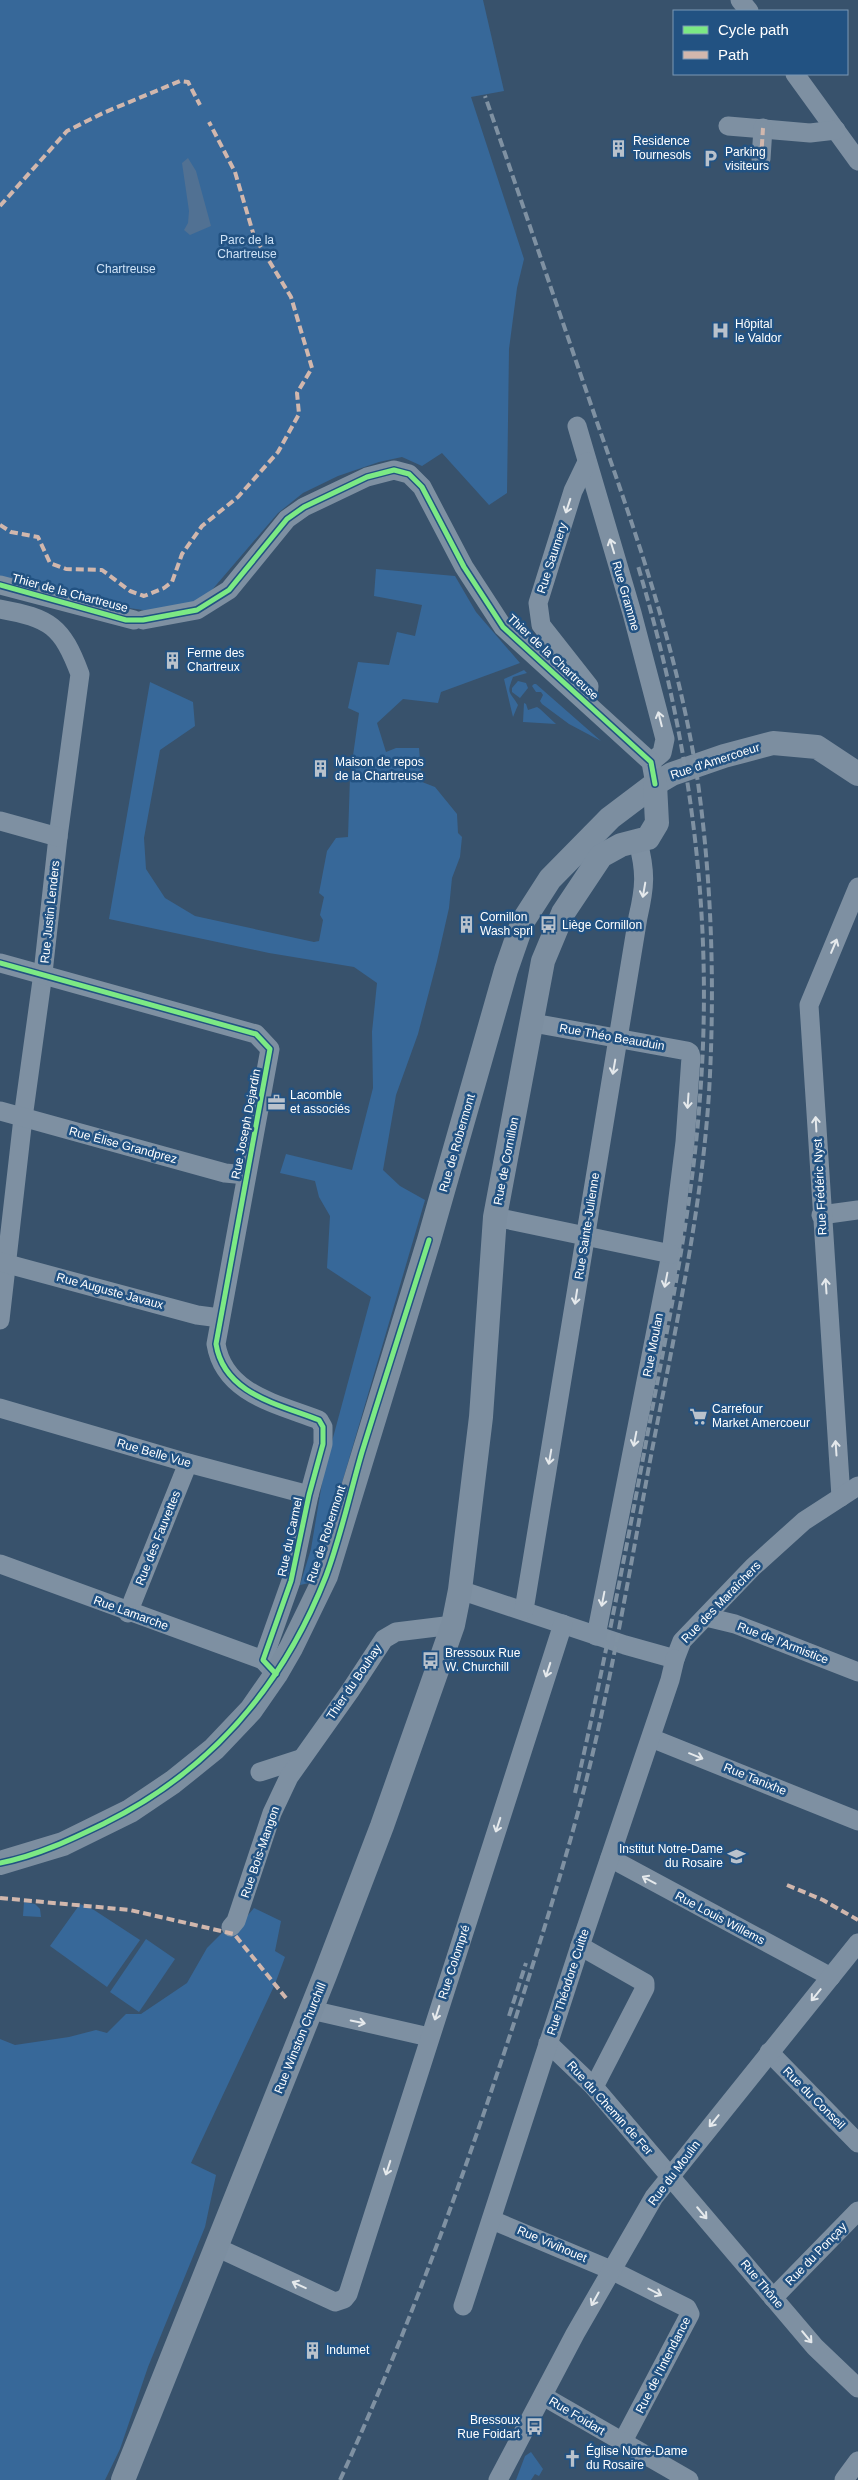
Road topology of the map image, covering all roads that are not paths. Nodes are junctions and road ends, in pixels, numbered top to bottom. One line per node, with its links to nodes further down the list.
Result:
1 (740, 0): 2 (street)
2 (748, 10)
3 (796, 75): 6 (street)
4 (728, 126): 5 (street)
5 (762, 128): 6 (street); 7 (street)
6 (836, 130): 8 (street)
7 (761, 160)
8 (858, 161)
9 (577, 426): 10 (street, Rue Gramme)
10 (587, 462): 13 (street, Rue Saumery, one-way to 13); 14 (street, Rue Gramme, one-way to 10)
11 (0, 585): 13 (street, Thier de la Chartreuse)
12 (0, 609): 17 (street, Rue Justin Lenders)
13 (587, 702): 14 (street, Thier de la Chartreuse)
14 (653, 773): 15 (main road, Rue d'Amercoeur); 18 (main road, Rue de Cornillon); 51 (main road, Rue de Robermont)
15 (858, 774)
16 (0, 821): 17 (street)
17 (58, 837): 21 (street, Rue Justin Lenders)
18 (638, 842): 22 (main road, Rue de Cornillon); 23 (street, Rue Sainte-Julienne, one-way to 23)
19 (858, 887): 29 (street, Rue Frédéric Nyst, one-way to 19)
20 (0, 962): 21 (street, Rue Joseph Dejardin)
21 (43, 974): 26 (street, Rue Justin Lenders); 27 (street, Rue Joseph Dejardin)
22 (533, 1023): 23 (street, Rue Théo Beauduin); 30 (main road, Rue de Cornillon)
23 (619, 1038): 24 (street, Rue Théo Beauduin); 31 (street, Rue Sainte-Julienne, one-way to 31)
24 (690, 1053): 32 (street, Rue Moulan, one-way to 32)
25 (0, 1111): 26 (street, Rue Élise Grandprez)
26 (23, 1118): 27 (street, Rue Élise Grandprez); 33 (street, Rue Justin Lenders)
27 (246, 1175): 34 (street, Rue Joseph Dejardin)
28 (858, 1210): 29 (street)
29 (821, 1215): 41 (street, Rue Frédéric Nyst, one-way to 29)
30 (495, 1217): 31 (street); 43 (main road, Rue de Cornillon)
31 (585, 1237): 32 (street); 44 (street, Rue Sainte-Julienne, one-way to 44)
32 (671, 1254): 49 (street, Rue Moulan, one-way to 49)
33 (4, 1263): 34 (street, Rue Auguste Javaux); 35 (street, Rue Justin Lenders)
34 (220, 1318): 37 (street, Rue Joseph Dejardin)
35 (0, 1320)
36 (0, 1408): 38 (street, Rue Belle Vue)
37 (323, 1427): 40 (street, Rue du Carmel)
38 (188, 1463): 40 (street, Rue Belle Vue); 45 (street, Rue des Fauvettes)
39 (858, 1486): 41 (street, Rue des Maraîchers)
40 (309, 1495): 51 (street, Rue du Carmel)
41 (841, 1497): 46 (street, Rue des Maraîchers)
42 (0, 1564): 45 (street, Rue Lamarche)
43 (460, 1590): 44 (street); 48 (main road, Rue Winston Churchill)
44 (524, 1610): 47 (street)
45 (128, 1613): 51 (street, Rue Lamarche)
46 (706, 1617): 50 (street, Rue des Maraîchers); 52 (street, Rue de l'Armistice)
47 (563, 1624): 49 (street); 65 (street, Rue Colompré, one-way to 65)
48 (453, 1625): 54 (street, Thier du Bouhay); 64 (main road, Rue Winston Churchill)
49 (596, 1636): 50 (street)
50 (675, 1659): 53 (street, Rue Théodore Cuitte)
51 (270, 1667): 59 (main road, Rue de Robermont)
52 (858, 1672)
53 (651, 1738): 57 (street, Rue Tanixhe, one-way to 57); 58 (street, Rue Théodore Cuitte)
54 (300, 1759): 55 (street); 56 (street, Thier du Bouhay)
55 (260, 1772)
56 (289, 1777): 60 (street, Rue Bois-Mangon)
57 (858, 1821)
58 (610, 1858): 62 (street, Rue Théodore Cuitte); 63 (street, Rue Louis Willems, one-way to 58)
59 (0, 1863)
60 (231, 1927)
61 (858, 1943): 63 (street, Rue du Moulin)
62 (580, 1946): 66 (street, Rue Théodore Cuitte); 68 (street)
63 (831, 1978): 67 (street, Rue du Moulin, one-way to 67)
64 (311, 2010): 65 (street, one-way to 65); 73 (main road, Rue Winston Churchill)
65 (429, 2037): 73 (street, Rue Colompré, one-way to 73)
66 (548, 2043): 68 (street, Rue du Chemin de Fer); 72 (street, Rue Théodore Cuitte)
67 (769, 2052): 69 (street, Rue du Conseil); 70 (street, Rue du Moulin, one-way to 70)
68 (594, 2087): 70 (street, Rue du Chemin de Fer)
69 (858, 2143)
70 (671, 2176): 74 (street, Rue du Moulin); 75 (street, Rue Thône, one-way to 75)
71 (858, 2211): 75 (street, Rue du Ponçay)
72 (492, 2220): 74 (street, Rue Vivihouet); 76 (street, Rue Théodore Cuitte)
73 (216, 2247): 81 (main road, Rue Winston Churchill)
74 (611, 2270): 78 (street, Rue du Moulin, one-way to 78); 79 (street, Rue de l'Intendance, one-way to 79)
75 (773, 2298): 77 (street, Rue Thône, one-way to 77)
76 (463, 2306)
77 (858, 2388)
78 (543, 2396): 79 (street, Rue Foidart); 82 (street, Rue du Moulin)
79 (622, 2443): 83 (street, Rue Foidart)
80 (858, 2461): 84 (street)
81 (123, 2480)
82 (498, 2480)
83 (689, 2480)
84 (844, 2480)

